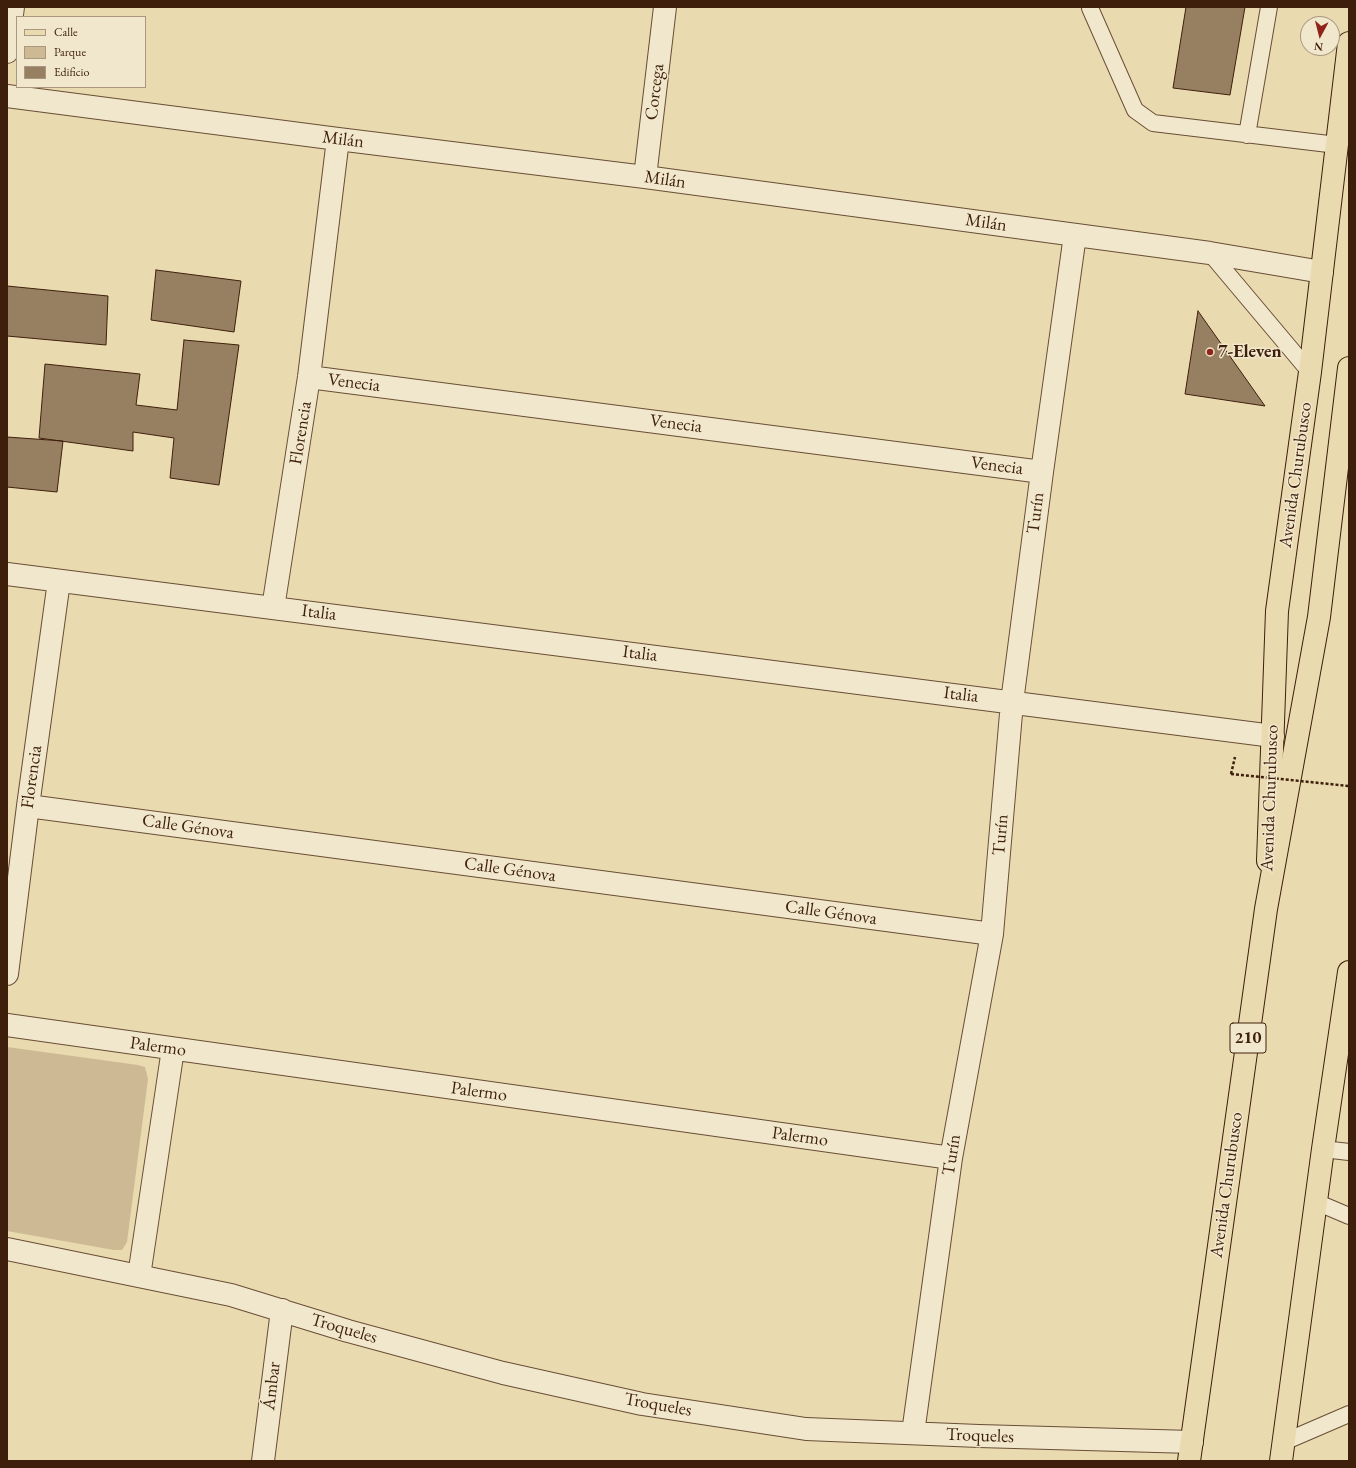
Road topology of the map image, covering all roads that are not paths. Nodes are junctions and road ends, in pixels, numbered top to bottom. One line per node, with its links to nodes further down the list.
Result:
1 (13, 7): 6 (street)
2 (665, 7): 11 (street, Corcega)
3 (1269, 7): 8 (lane)
4 (1090, 8): 8 (lane)
5 (1349, 43): 10 (main road, Avenida Churubusco)
6 (7, 52)
7 (7, 96): 9 (street, Milán)
8 (1247, 135): 10 (lane)
9 (338, 139): 11 (street, Milán); 17 (street, Florencia)
10 (1337, 145): 14 (main road, Avenida Churubusco)
11 (644, 177): 12 (street, Milán)
12 (1075, 235): 13 (street, Milán); 18 (street, Turín)
13 (1210, 253): 14 (street, Milán); 16 (lane)
14 (1322, 272): 16 (main road, Avenida Churubusco)
15 (1349, 368): 25 (main road, Avenida Churubusco / 210)
16 (1310, 372): 23 (main road, Avenida Churubusco)
17 (310, 377): 18 (street, Venecia); 21 (street, Florencia)
18 (1042, 472): 22 (street, Turín)
19 (7, 574): 20 (street, Italia)
20 (59, 581): 21 (street, Italia); 24 (street, Florencia)
21 (273, 608): 22 (street, Italia)
22 (1012, 702): 23 (street, Italia); 26 (street, Turín)
23 (1273, 736): 25 (main road, Avenida Churubusco)
24 (28, 806): 26 (street, Calle Génova); 28 (street, Florencia)
25 (1266, 909): 41 (main road, Avenida Churubusco / 210)
26 (992, 934): 33 (street, Turín)
27 (1349, 972): 31 (main road)
28 (7, 974)
29 (7, 1025): 30 (street, Palermo)
30 (174, 1049): 33 (street, Palermo); 37 (street)
31 (1323, 1149): 32 (lane); 34 (main road)
32 (1349, 1152)
33 (951, 1158): 40 (street, Turín)
34 (1316, 1202): 35 (lane); 42 (main road)
35 (1349, 1216)
36 (7, 1249): 37 (street, Troqueles)
37 (139, 1276): 38 (street, Troqueles)
38 (282, 1310): 40 (street, Troqueles); 43 (street, Ámbar)
39 (1349, 1414): 42 (lane)
40 (913, 1433): 41 (street, Troqueles)
41 (1190, 1451)
42 (1283, 1452)
43 (263, 1461)

